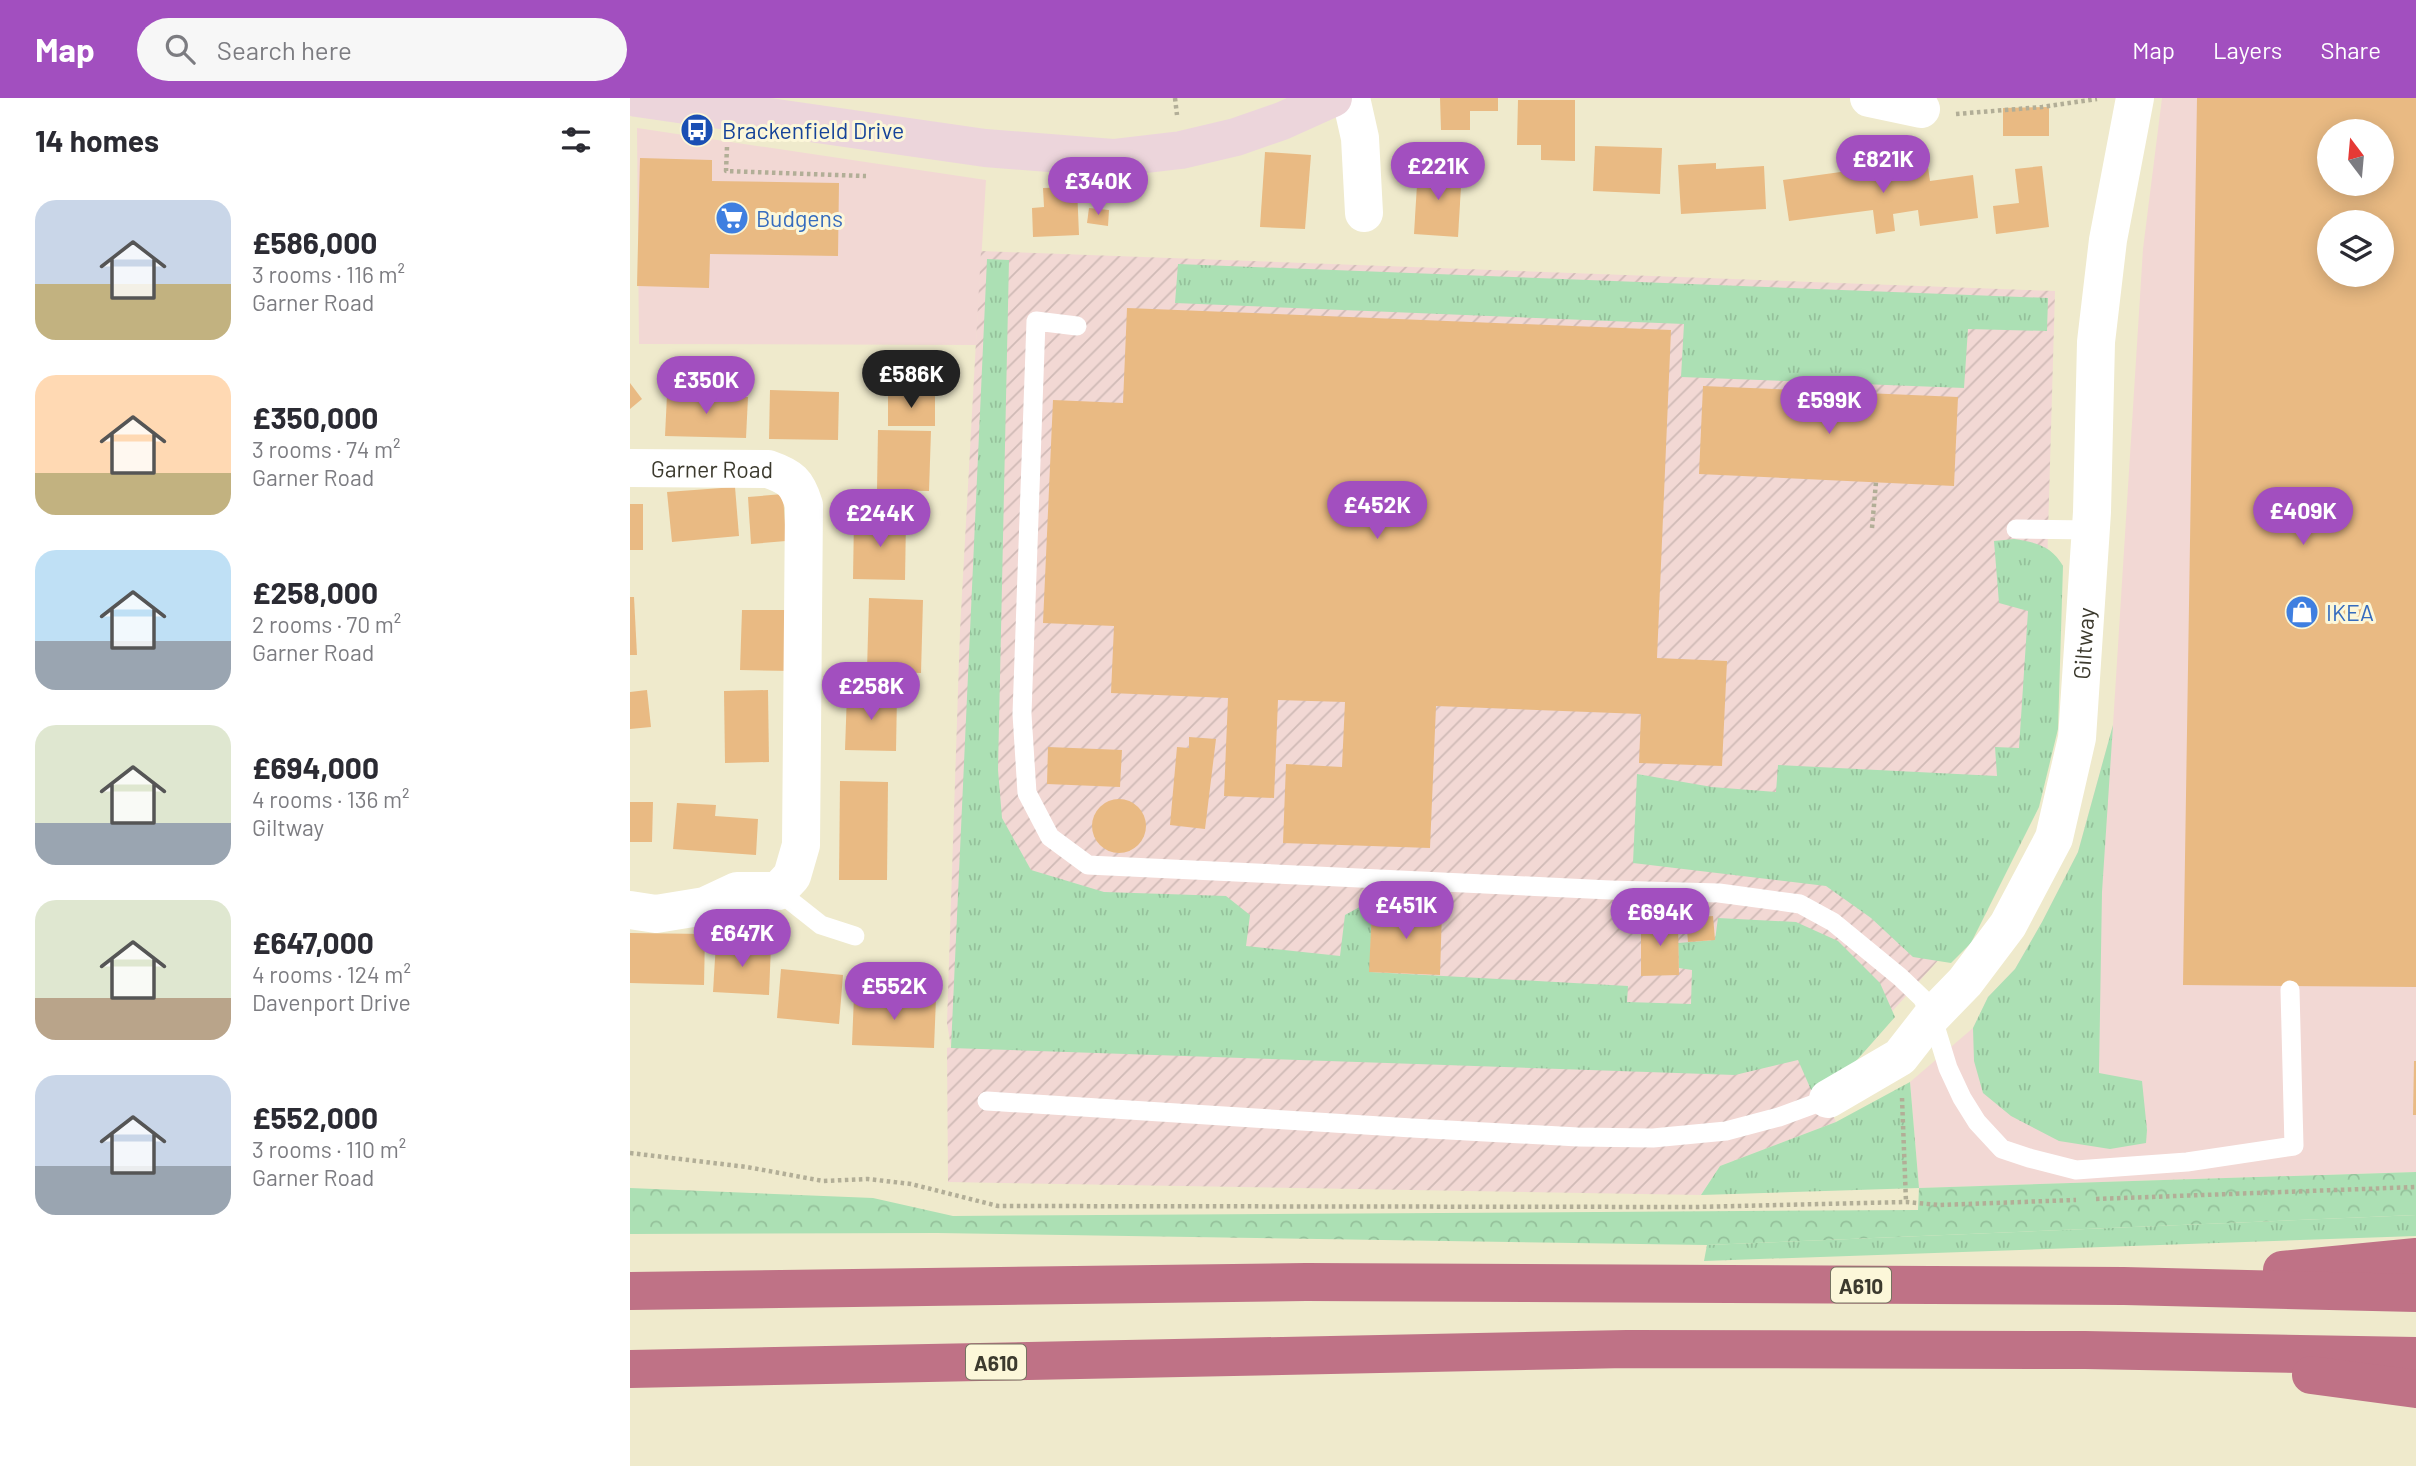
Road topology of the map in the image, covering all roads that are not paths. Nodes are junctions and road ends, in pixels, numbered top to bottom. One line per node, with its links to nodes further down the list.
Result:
1 (637, 98): 2 (street)
2 (1333, 98)
3 (1351, 98): 7 (street)
4 (1869, 98): 6 (street)
5 (2135, 98): 11 (street, Giltway)
6 (1921, 109)
7 (1364, 213)
8 (1077, 326): 16 (lane)
9 (630, 468): 12 (street, Garner Road)
10 (2016, 529): 11 (lane)
11 (2091, 530): 16 (street, Giltway)
12 (778, 891): 13 (street); 14 (lane)
13 (630, 910)
14 (855, 936)
15 (2290, 990): 16 (lane)
16 (1932, 1016): 17 (street, Giltway)
17 (1828, 1099): 18 (lane)
18 (987, 1101)
19 (2416, 1257): 20 (highway)
20 (2124, 1286): 21 (highway, A610); 22 (highway, A610)
21 (630, 1291)
22 (2416, 1293)
23 (2143, 1352): 24 (highway, A610); 25 (highway, A610); 26 (highway)
24 (2416, 1356)
25 (630, 1369)
26 (2416, 1389)

